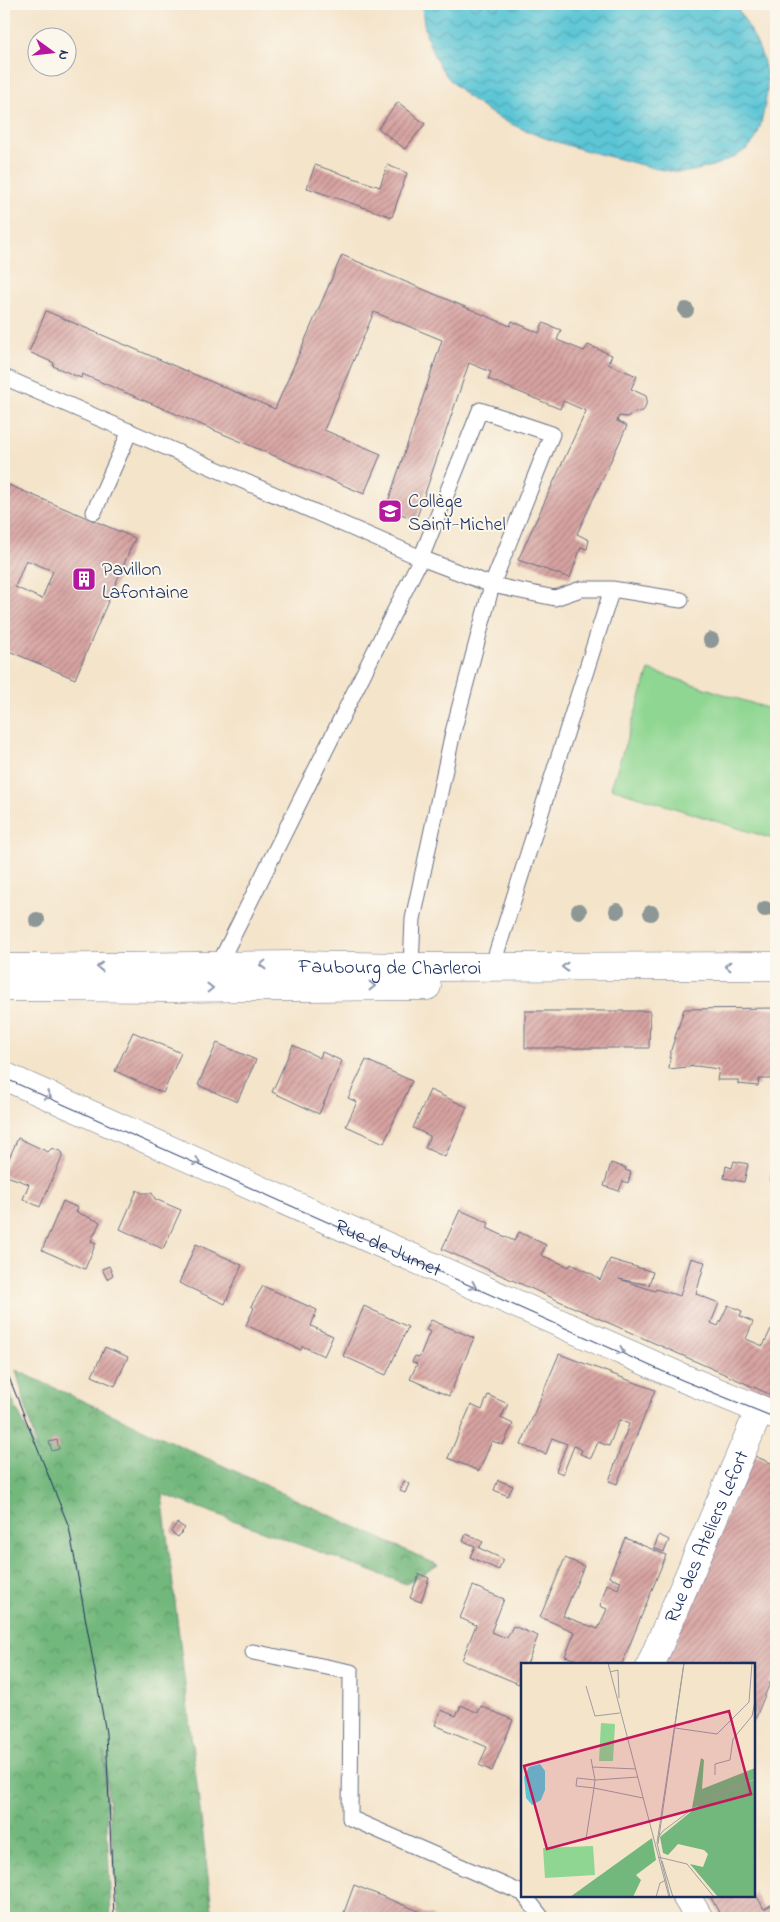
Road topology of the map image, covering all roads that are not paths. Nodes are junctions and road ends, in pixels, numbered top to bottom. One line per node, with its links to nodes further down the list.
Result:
1 (4, 377): 2 (lane)
2 (130, 432): 3 (lane); 4 (lane)
3 (94, 512)
4 (421, 558): 5 (lane); 5 (lane); 8 (lane)
5 (492, 585): 6 (lane); 12 (lane)
6 (612, 589): 7 (lane); 10 (lane)
7 (681, 600)
8 (218, 966): 12 (main road, Faubourg de Charleroi, one-way to 8); 13 (main road, Faubourg de Charleroi)
9 (776, 966): 10 (main road, Faubourg de Charleroi, one-way to 10)
10 (492, 967): 12 (main road, Faubourg de Charleroi)
11 (4, 968): 13 (main road, Faubourg de Charleroi, one-way to 11)
12 (411, 968)
13 (172, 977): 14 (main road, one-way to 14); 15 (main road)
14 (776, 983)
15 (4, 987)
16 (4, 1076): 17 (main road, Rue de Jumet, one-way to 17)
17 (768, 1412): 19 (main road, Rue des Ateliers Lefort)
18 (253, 1652): 20 (lane)
19 (651, 1663)
20 (521, 1893)
21 (527, 1897): 23 (lane)
22 (687, 1897): 24 (main road)
23 (542, 1918)
24 (699, 1918)

